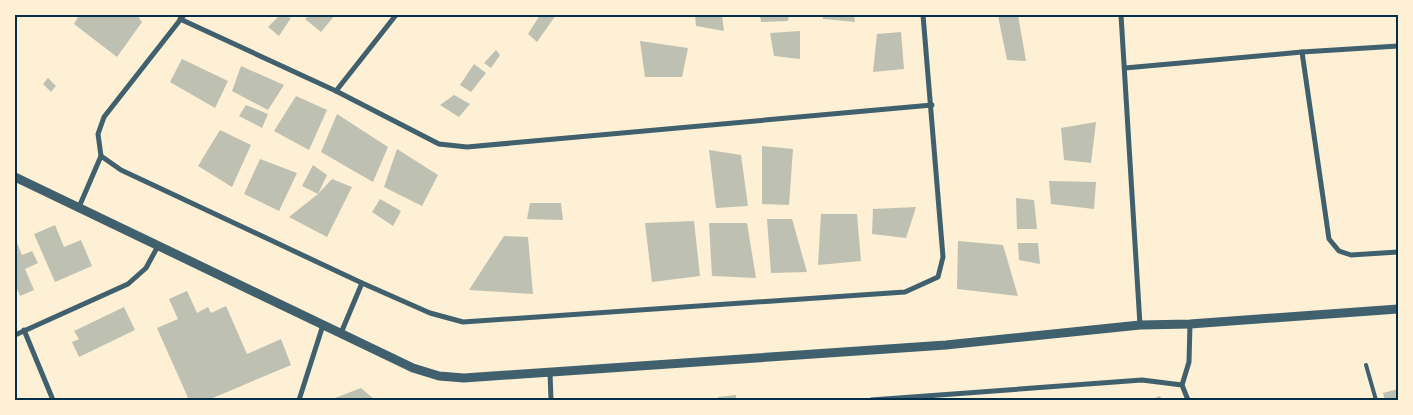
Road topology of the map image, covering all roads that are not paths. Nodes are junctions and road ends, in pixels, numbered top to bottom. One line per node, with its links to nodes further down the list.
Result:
1 (396, 15): 8 (street)
2 (923, 15): 9 (street)
3 (1121, 15): 7 (street)
4 (182, 17): 8 (street); 10 (street)
5 (1398, 46): 6 (street)
6 (1302, 52): 7 (street); 14 (street)
7 (1125, 68): 19 (street)
8 (336, 91): 9 (street)
9 (932, 105): 15 (street)
10 (101, 156): 12 (street); 15 (street)
11 (15, 177): 12 (street)
12 (79, 207): 13 (street)
13 (158, 246): 18 (street); 20 (street)
14 (1398, 252)
15 (362, 283): 21 (street)
16 (1398, 309): 17 (street)
17 (1190, 324): 19 (street); 25 (street)
18 (323, 325): 21 (street); 27 (street)
19 (1140, 325): 24 (street)
20 (24, 330): 22 (street); 26 (street)
21 (341, 333): 24 (street)
22 (15, 334)
23 (1366, 365): 31 (lane)
24 (550, 373): 28 (street)
25 (1182, 385): 29 (street); 30 (street)
26 (53, 400)
27 (300, 400)
28 (551, 400)
29 (871, 400)
30 (1188, 400)
31 (1376, 400)

